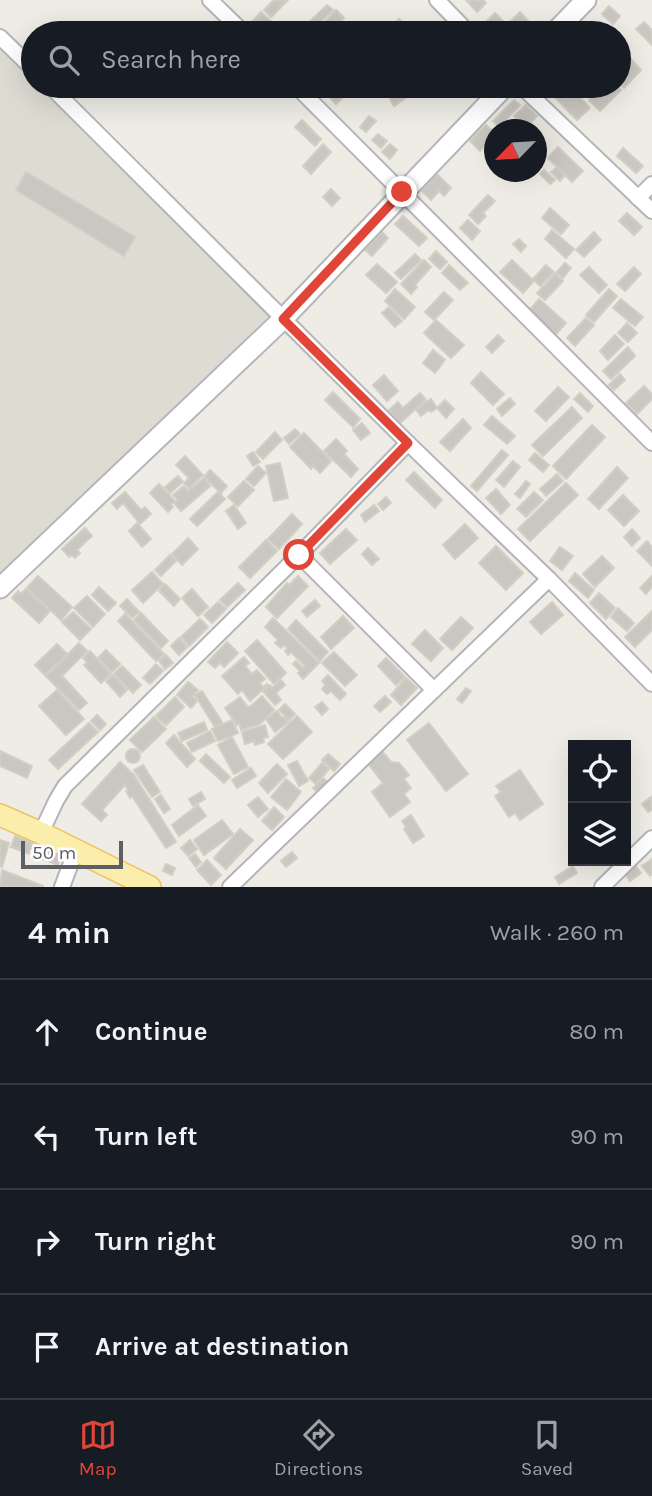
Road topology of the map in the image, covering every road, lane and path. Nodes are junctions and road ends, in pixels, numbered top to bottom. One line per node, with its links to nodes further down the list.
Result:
1 (210, 0): 4 (street)
2 (437, 0): 5 (street)
3 (586, 0): 6 (street)
4 (232, 21)
5 (457, 21)
6 (566, 21)
7 (0, 37): 8 (street)
8 (21, 57)
9 (62, 98): 17 (street)
10 (308, 98): 14 (street)
11 (493, 98): 14 (street)
12 (534, 98): 15 (street)
13 (652, 184): 15 (street)
14 (402, 192): 17 (street); 19 (street)
15 (638, 198): 16 (street)
16 (652, 211)
17 (283, 319): 18 (street); 22 (street)
18 (408, 443): 20 (street); 21 (street)
19 (652, 443)
20 (299, 555): 24 (street); 26 (street)
21 (549, 579): 23 (street); 24 (street)
22 (0, 589)
23 (652, 684)
24 (434, 690): 31 (street)
25 (0, 815): 26 (main road)
26 (41, 833): 28 (main road)
27 (652, 838): 32 (street)
28 (76, 850): 29 (street); 30 (main road)
29 (61, 887)
30 (150, 887)
31 (230, 887)
32 (602, 887)

